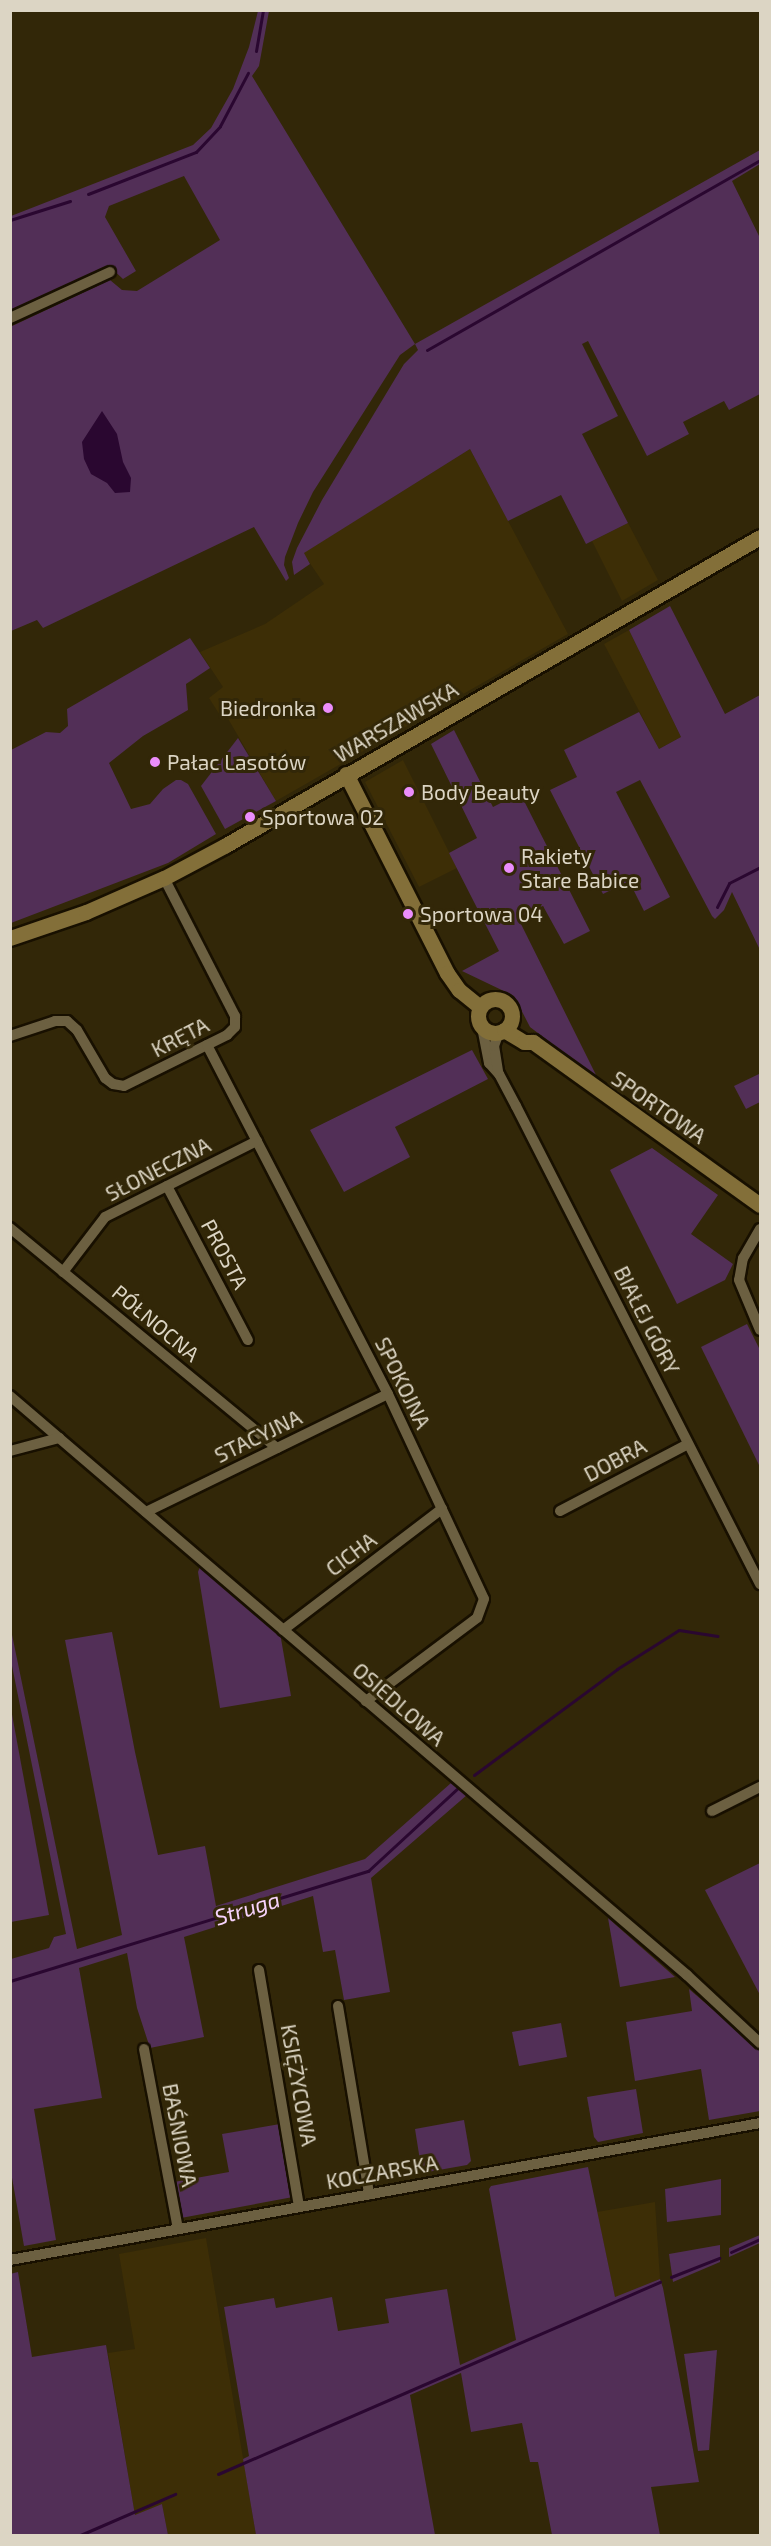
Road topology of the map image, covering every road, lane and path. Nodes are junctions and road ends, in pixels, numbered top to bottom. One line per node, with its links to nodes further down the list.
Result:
1 (110, 272): 2 (street)
2 (10, 318)
3 (760, 537): 4 (main road, WARSZAWSKA)
4 (346, 774): 5 (main road, WARSZAWSKA); 7 (main road)
5 (164, 878): 6 (main road, WARSZAWSKA); 11 (street, KRĘTA)
6 (10, 938)
7 (480, 1007): 8 (main road); 9 (main road)
8 (483, 1027): 9 (main road); 12 (street, BIAŁEJ GÓRY)
9 (505, 1027): 12 (street, BIAŁEJ GÓRY); 15 (main road, SPORTOWA)
10 (10, 1036): 11 (street, KRĘTA)
11 (207, 1045): 13 (street, SPOKOJNA)
12 (499, 1074): 24 (street, BIAŁEJ GÓRY)
13 (257, 1141): 14 (street, SŁONECZNA); 21 (street, SPOKOJNA)
14 (167, 1186): 18 (street, SŁONECZNA); 20 (street, PROSTA)
15 (760, 1205)
16 (10, 1228): 18 (street, PÓŁNOCNA)
17 (760, 1229): 19 (street)
18 (63, 1272): 25 (street, PÓŁNOCNA)
19 (760, 1330)
20 (249, 1340)
21 (388, 1394): 25 (street, STACYJNA); 27 (street, SPOKOJNA)
22 (10, 1396): 23 (street, OSIEDLOWA)
23 (59, 1438): 26 (street); 29 (street, OSIEDLOWA)
24 (688, 1444): 28 (street, DOBRA); 30 (street, BIAŁEJ GÓRY)
25 (277, 1448): 29 (street, STACYJNA)
26 (10, 1451)
27 (442, 1509): 31 (street, CICHA); 32 (street, SPOKOJNA)
28 (560, 1511)
29 (146, 1512): 31 (street, OSIEDLOWA)
30 (760, 1584)
31 (283, 1630): 32 (street, OSIEDLOWA)
32 (366, 1701): 37 (street, OSIEDLOWA)
33 (760, 1787): 34 (street)
34 (712, 1811)
35 (259, 1970): 41 (street, KSIĘŻYCOWA)
36 (338, 2006): 40 (street)
37 (760, 2043)
38 (144, 2049): 42 (street, BAŚNIOWA)
39 (760, 2123): 40 (street, KOCZARSKA)
40 (369, 2194): 41 (street, KOCZARSKA)
41 (299, 2207): 42 (street, KOCZARSKA)
42 (178, 2229): 43 (street, KOCZARSKA)
43 (10, 2260)

